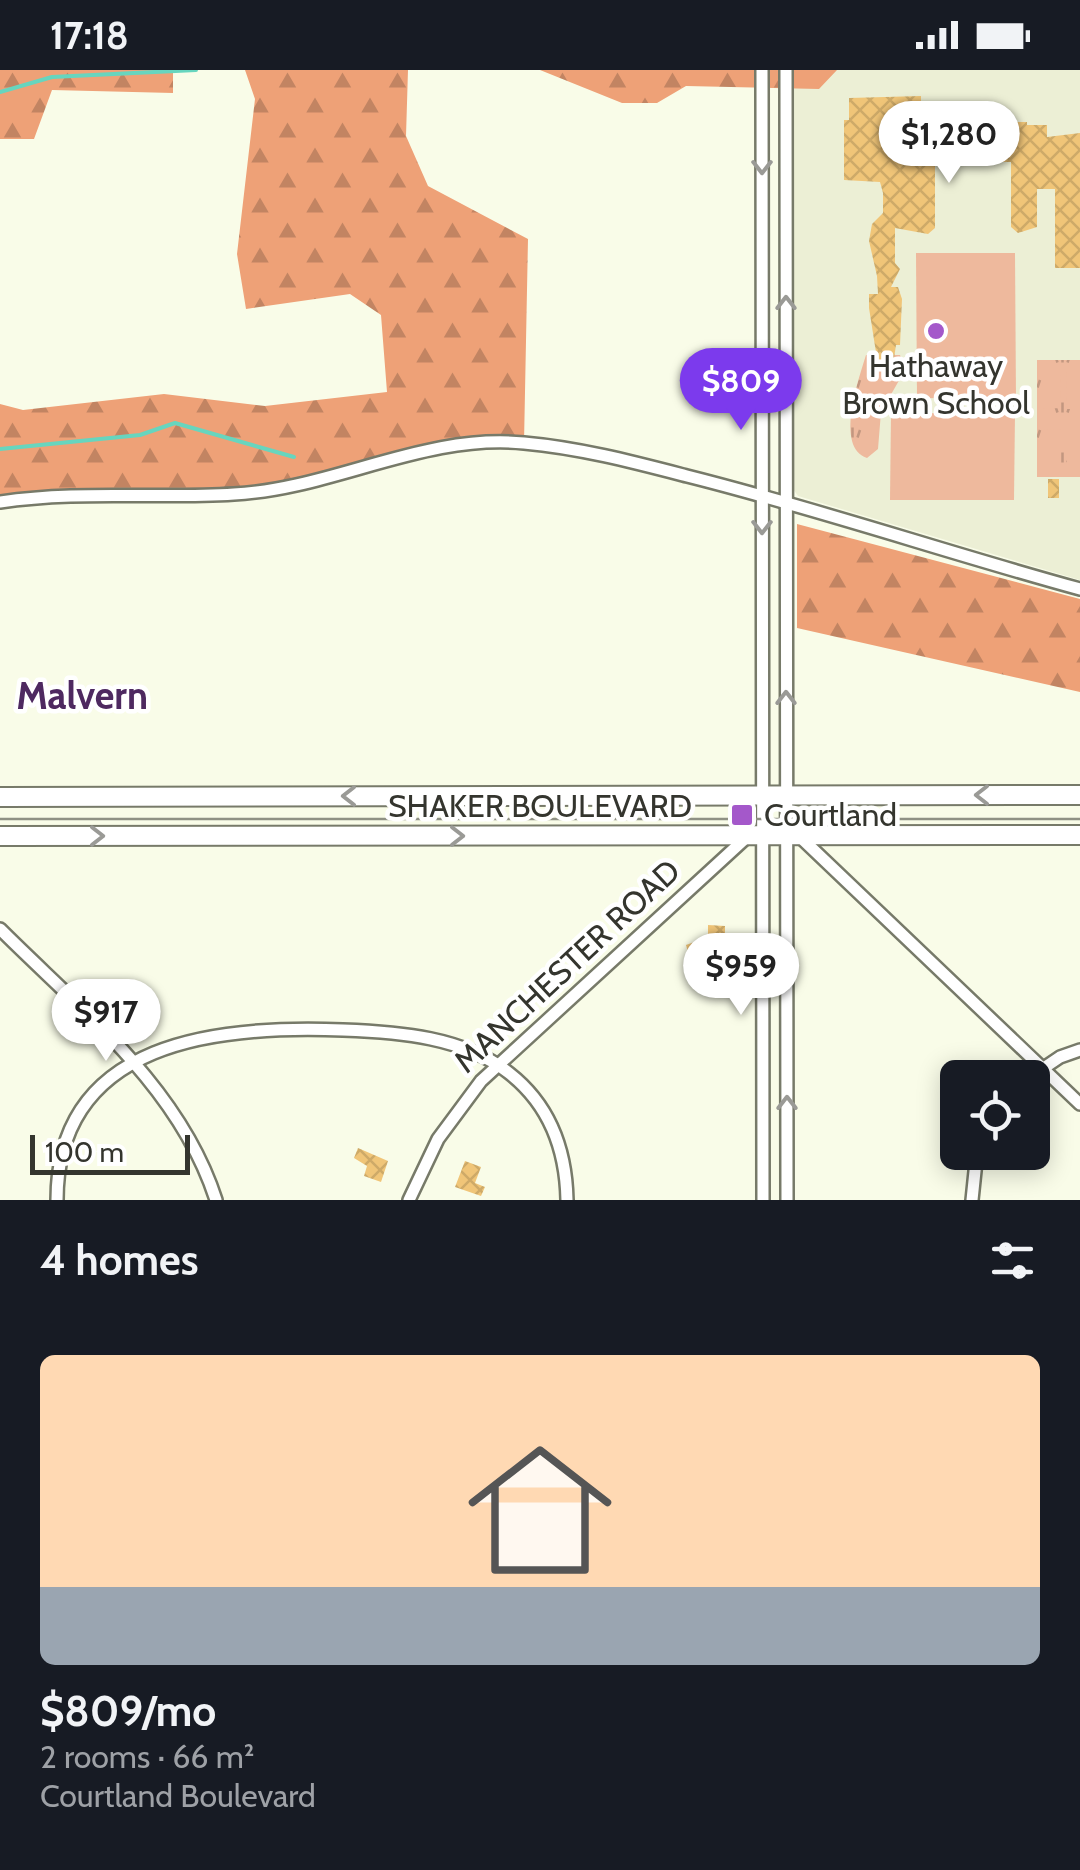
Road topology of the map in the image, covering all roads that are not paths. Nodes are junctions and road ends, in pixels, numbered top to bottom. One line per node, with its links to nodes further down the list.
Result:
1 (762, 70): 3 (street, one-way to 3)
2 (786, 70): 4 (street)
3 (762, 254): 4 (street); 5 (street)
4 (786, 254): 6 (street, one-way to 4)
5 (762, 494): 6 (street); 7 (street); 11 (street, one-way to 11)
6 (786, 501): 8 (street); 9 (street, one-way to 6)
7 (0, 502)
8 (1080, 589)
9 (786, 795): 10 (main road, SHAKER BOULEVARD, one-way to 9); 11 (main road, SHAKER BOULEVARD); 13 (street)
10 (1080, 795)
11 (761, 796): 12 (main road, SHAKER BOULEVARD, one-way to 12); 16 (street)
12 (0, 797)
13 (792, 835): 14 (main road, SHAKER BOULEVARD); 16 (main road, SHAKER BOULEVARD); 17 (street); 21 (street)
14 (1080, 835)
15 (0, 836): 16 (main road, SHAKER BOULEVARD, one-way to 16)
16 (755, 836): 18 (street); 24 (street, MANCHESTER ROAD)
17 (786, 898): 18 (street); 33 (street, one-way to 17)
18 (762, 899): 32 (street)
19 (0, 928): 22 (street)
20 (1080, 1050): 23 (street)
21 (1034, 1060)
22 (133, 1062): 24 (street); 28 (street); 29 (street)
23 (1050, 1063)
24 (498, 1065): 30 (street, MANCHESTER ROAD); 31 (street)
25 (1050, 1075): 26 (street)
26 (1080, 1104)
27 (975, 1170): 34 (street)
28 (57, 1200)
29 (216, 1200)
30 (410, 1200)
31 (567, 1200)
32 (763, 1200)
33 (787, 1200)
34 (972, 1200)

